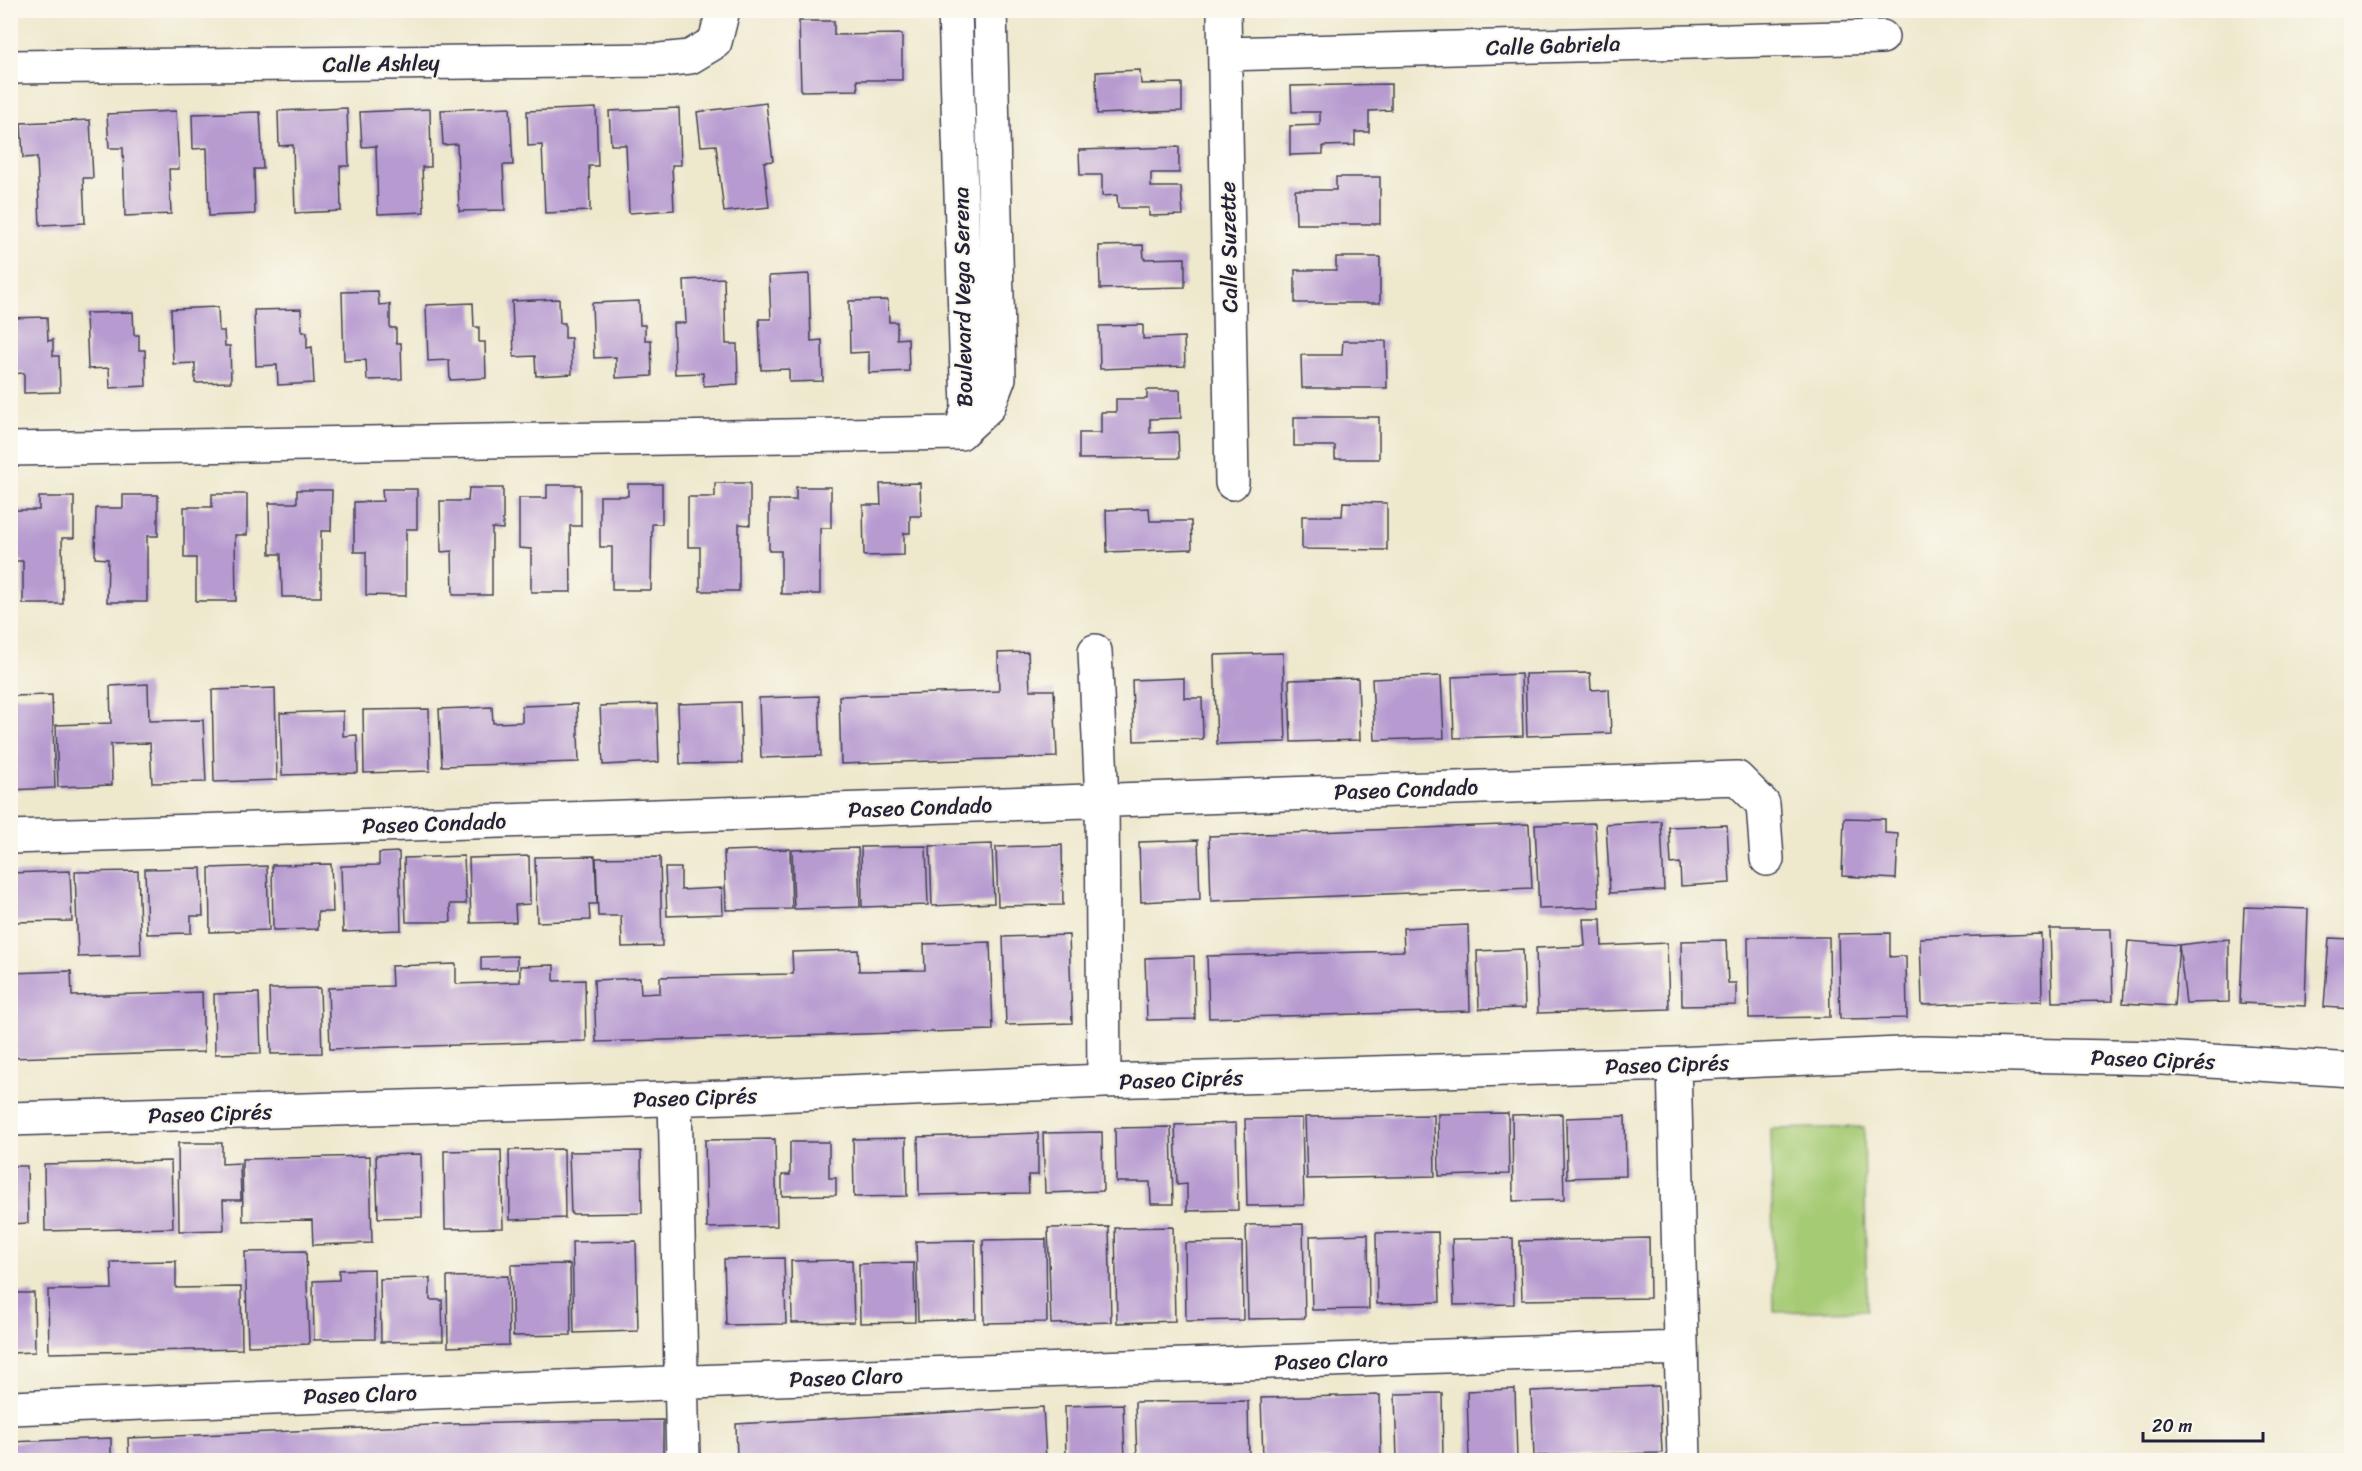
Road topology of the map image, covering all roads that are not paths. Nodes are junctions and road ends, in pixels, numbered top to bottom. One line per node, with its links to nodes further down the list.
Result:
1 (723, 10): 7 (street, Calle Ashley)
2 (955, 10): 8 (street, Boulevard Vega Serena)
3 (990, 10): 8 (street, Boulevard Vega Serena)
4 (1224, 10): 6 (street, Calle Suzette)
5 (1882, 36): 6 (street, Calle Gabriela)
6 (1225, 54): 10 (street, Calle Suzette)
7 (10, 67)
8 (960, 433): 9 (street)
9 (10, 449)
10 (1232, 483)
11 (1095, 651): 12 (street)
12 (1102, 800): 13 (street, Paseo Condado); 14 (street, Paseo Condado); 17 (street)
13 (10, 837)
14 (1767, 859)
15 (1674, 1064): 16 (street, Paseo Ciprés); 17 (street, Paseo Ciprés); 20 (street)
16 (2352, 1070)
17 (1104, 1081): 18 (street, Paseo Ciprés)
18 (675, 1098): 19 (street, Paseo Ciprés); 21 (street)
19 (10, 1119)
20 (1681, 1348): 21 (street, Paseo Claro); 24 (street)
21 (681, 1382): 22 (street, Paseo Claro); 23 (street)
22 (10, 1408)
23 (683, 1461)
24 (1684, 1461)

